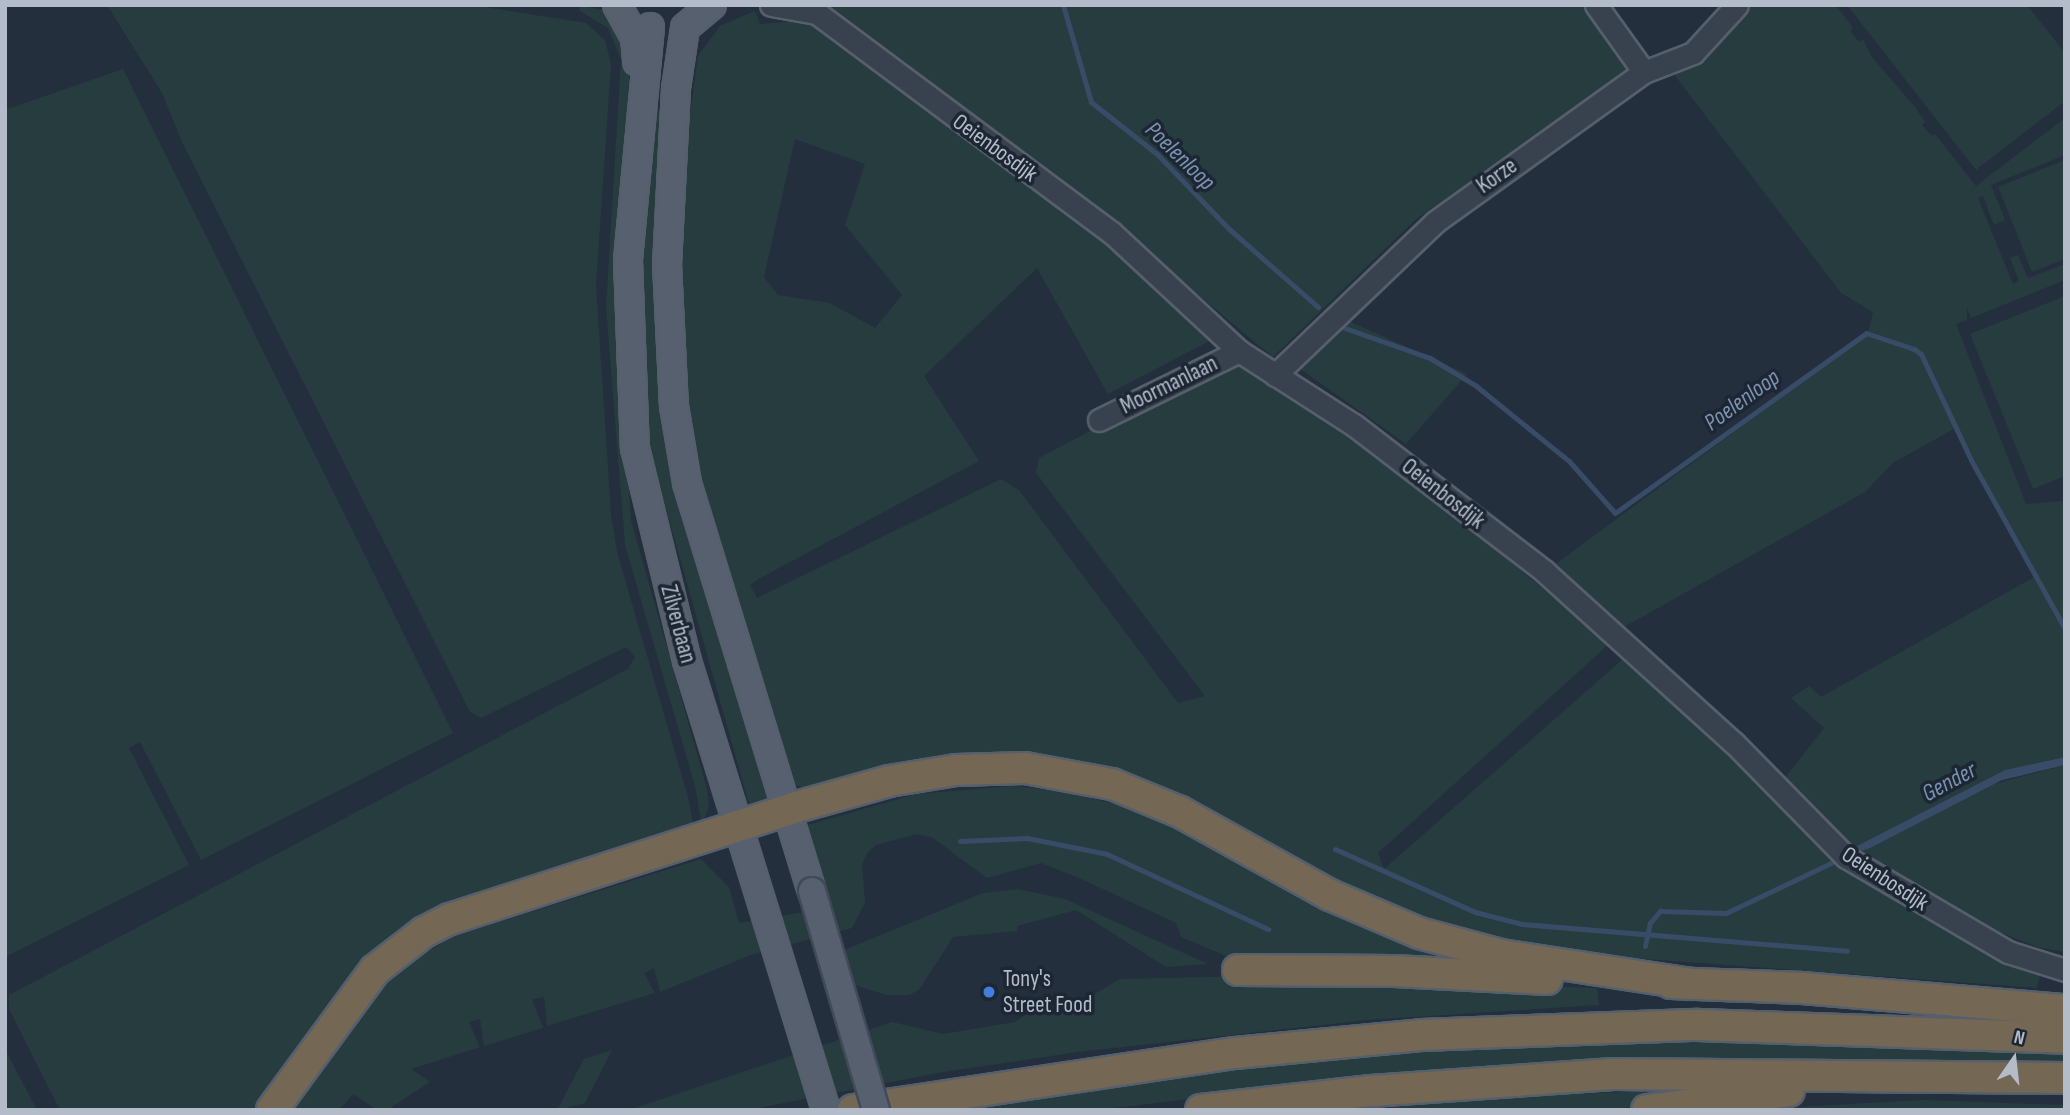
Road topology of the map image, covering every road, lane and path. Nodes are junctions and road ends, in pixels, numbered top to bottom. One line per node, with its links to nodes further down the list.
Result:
1 (617, 5): 8 (main road)
2 (712, 5): 9 (main road)
3 (728, 5): 9 (main road)
4 (771, 5): 7 (street, Oeienbosdijk)
5 (1596, 5): 10 (street)
6 (1737, 5): 10 (street, Korze)
7 (812, 9): 11 (street, Oeienbosdijk)
8 (638, 20): 9 (main road); 15 (main road, Zilverbaan)
9 (689, 36): 14 (main road, Zilverbaan)
10 (1644, 72): 12 (street, Korze)
11 (1240, 351): 12 (street, Oeienbosdijk); 13 (street, Moormanlaan)
12 (1275, 374): 17 (street, Oeienbosdijk)
13 (1099, 420)
14 (785, 811): 15 (highway); 18 (highway); 26 (main road, Zilverbaan, bridge)
15 (740, 825): 23 (highway); 24 (main road, Zilverbaan)
16 (1238, 970): 18 (highway)
17 (2065, 970)
18 (1690, 984): 19 (highway)
19 (2065, 1010)
20 (2065, 1038): 25 (highway)
21 (1978, 1074): 22 (highway); 27 (highway); 28 (highway)
22 (2065, 1078)
23 (272, 1110)
24 (826, 1110)
25 (853, 1110)
26 (876, 1110)
27 (1202, 1110)
28 (1647, 1110)

